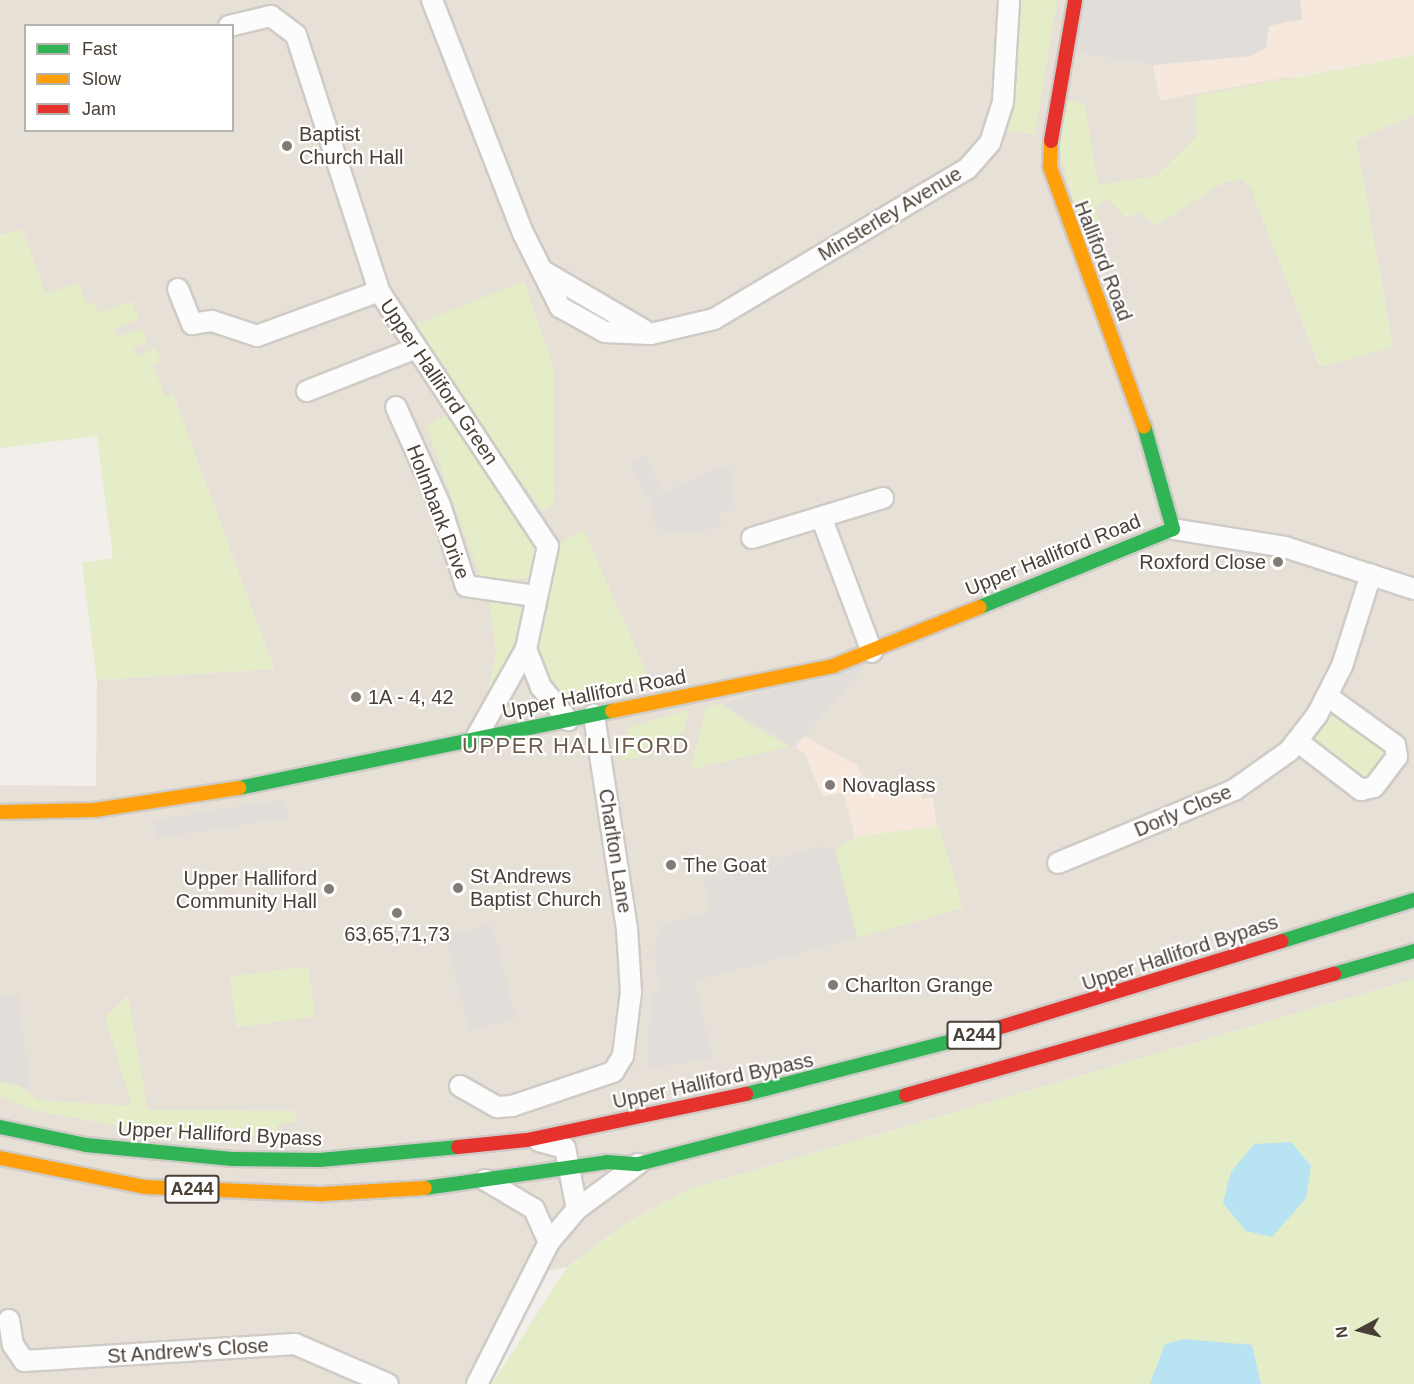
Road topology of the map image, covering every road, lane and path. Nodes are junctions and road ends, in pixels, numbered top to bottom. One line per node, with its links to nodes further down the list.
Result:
1 (432, 0): 2 (street, Minsterley Avenue)
2 (1009, 0)
3 (1075, 0): 12 (main road, Halliford Road)
4 (234, 25): 6 (street, Upper Halliford Green)
5 (178, 289): 6 (street)
6 (379, 291): 7 (street, Upper Halliford Green)
7 (414, 349): 8 (street); 16 (street, Upper Halliford Green)
8 (308, 392)
9 (396, 407): 16 (street, Holmbank Drive)
10 (883, 498): 11 (street)
11 (822, 519): 13 (street); 18 (street)
12 (1173, 529): 14 (street); 18 (main road, Upper Halliford Road)
13 (752, 538)
14 (1371, 574): 15 (street); 19 (street, Dorly Close)
15 (1414, 589)
16 (535, 596): 17 (street, Upper Halliford Green)
17 (526, 649): 21 (street); 22 (street, Upper Halliford Green)
18 (872, 652): 20 (main road, Upper Halliford Road)
19 (1327, 696): 23 (street, Dorly Close); 23 (street)
20 (594, 714): 21 (main road, Upper Halliford Road); 28 (street, Charlton Lane)
21 (568, 720): 22 (main road, Upper Halliford Road)
22 (477, 736): 24 (main road, Upper Halliford Road)
23 (1297, 741): 25 (street, Dorly Close)
24 (0, 813)
25 (1058, 863)
26 (1414, 900): 30 (main road, Upper Halliford Bypass / A244)
27 (1414, 951): 32 (main road, A244)
28 (460, 1086)
29 (0, 1127): 30 (main road, Upper Halliford Bypass / A244)
30 (526, 1140): 33 (street)
31 (0, 1158): 34 (main road, A244)
32 (638, 1164): 33 (main road, A244); 35 (street)
33 (569, 1169): 34 (main road, A244); 35 (street)
34 (484, 1180): 36 (street)
35 (577, 1209): 36 (street)
36 (549, 1242): 39 (street)
37 (9, 1320): 38 (street, St Andrew's Close)
38 (388, 1384)
39 (477, 1384)

